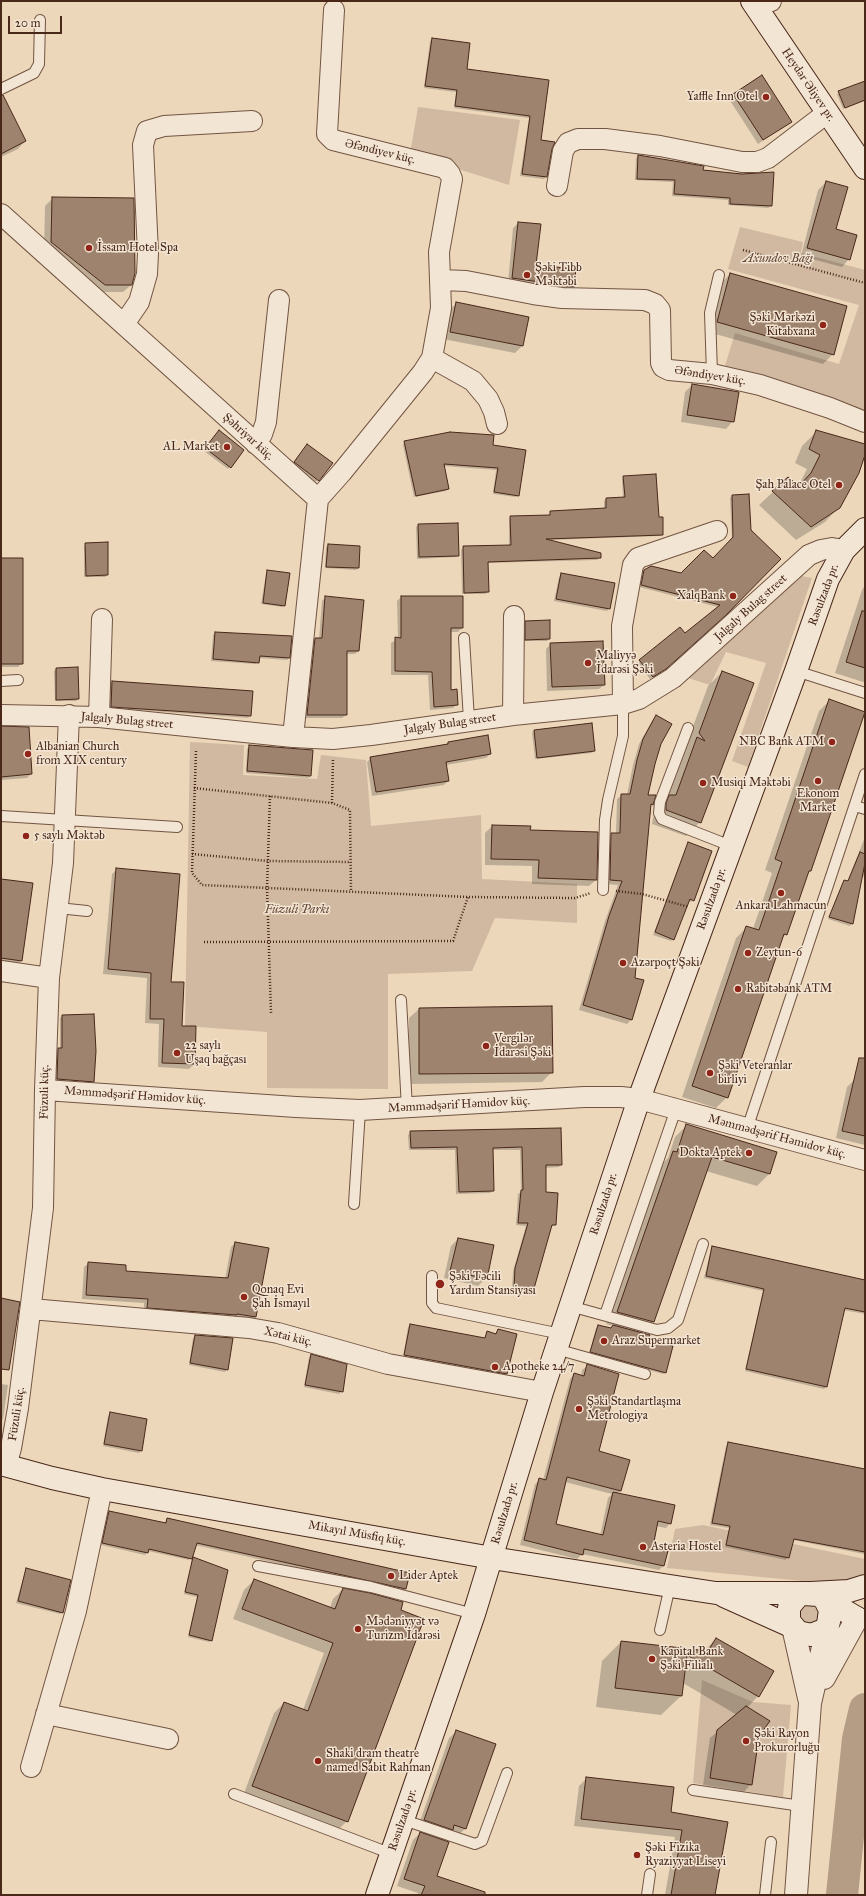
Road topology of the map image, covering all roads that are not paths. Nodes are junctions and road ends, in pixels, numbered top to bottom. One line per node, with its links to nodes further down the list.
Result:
1 (760, 3): 5 (main road, Heydər Əliyev pr.)
2 (334, 10): 11 (street, Əfəndiyev küç.)
3 (40, 20): 4 (lane)
4 (1, 89)
5 (827, 113): 7 (main road, Heydər Əliyev pr.); 8 (street)
6 (252, 121): 13 (street)
7 (865, 168)
8 (557, 186)
9 (1, 214): 13 (street, Şəhriyar küç.)
10 (719, 275): 15 (lane)
11 (441, 280): 14 (street, Əfəndiyev küç.); 15 (street, Əfəndiyev küç.)
12 (278, 300): 18 (street)
13 (124, 324): 18 (street, Şəhriyar küç.)
14 (432, 358): 17 (street); 19 (street, Əfəndiyev küç.)
15 (712, 374): 16 (street, Əfəndiyev küç.)
16 (865, 422)
17 (496, 424)
18 (256, 444): 19 (street, Şəhriyar küç.)
19 (318, 499): 37 (street)
20 (865, 529): 22 (main road, Rəsulzadə pr.)
21 (718, 531): 30 (street)
22 (844, 550): 26 (main road, Rəsulzadə pr.); 30 (street, Jalgaly Bulag street)
23 (514, 616): 33 (street)
24 (102, 620): 34 (street)
25 (464, 638): 35 (lane)
26 (796, 671): 29 (lane); 43 (main road, Rəsulzadə pr.)
27 (18, 680): 28 (lane)
28 (1, 681)
29 (865, 693)
30 (623, 704): 33 (street, Jalgaly Bulag street); 44 (lane)
31 (1, 715): 32 (street, Jalgaly Bulag street)
32 (69, 715): 34 (street, Jalgaly Bulag street); 41 (street, Füzuli küç.)
33 (513, 715): 35 (street, Jalgaly Bulag street)
34 (99, 718): 37 (street, Jalgaly Bulag street)
35 (470, 720): 37 (street, Jalgaly Bulag street)
36 (688, 728): 43 (lane)
37 (293, 737)
38 (865, 774): 39 (lane)
39 (860, 807): 55 (lane)
40 (1, 816): 41 (lane)
41 (64, 819): 42 (lane); 45 (street, Füzuli küç.)
42 (177, 827)
43 (731, 846): 51 (main road, Rəsulzadə pr.)
44 (603, 890)
45 (58, 908): 46 (lane); 48 (street, Füzuli küç.)
46 (87, 911)
47 (1, 971): 48 (street)
48 (49, 978): 50 (street, Füzuli küç.)
49 (401, 1000): 52 (lane)
50 (45, 1090): 54 (street, Məmmədşərif Həmidov küç.); 61 (street, Füzuli küç.)
51 (639, 1099): 52 (street, Məmmədşərif Həmidov küç.); 53 (street, Məmmədşərif Həmidov küç.); 60 (main road, Rəsulzadə pr.)
52 (408, 1108): 54 (street, Məmmədşərif Həmidov küç.)
53 (676, 1109): 55 (street, Məmmədşərif Həmidov küç.); 62 (lane)
54 (360, 1110): 57 (lane)
55 (747, 1129): 56 (street, Məmmədşərif Həmidov küç.)
56 (865, 1160)
57 (354, 1204)
58 (703, 1244): 62 (lane)
59 (432, 1276): 63 (lane)
60 (570, 1306): 62 (lane); 63 (main road, Rəsulzadə pr.)
61 (31, 1309): 65 (street, Xətai küç.); 66 (street, Füzuli küç.)
62 (605, 1316)
63 (558, 1342): 64 (lane); 65 (main road, Rəsulzadə pr.)
64 (645, 1374)
65 (542, 1392): 68 (main road, Rəsulzadə pr.)
66 (3, 1465): 67 (main road, Mikayıl Müsfiq küç.)
67 (102, 1489): 68 (main road, Mikayıl Müsfiq küç.); 80 (street)
68 (492, 1558): 70 (main road, Mikayıl Müsfiq küç.); 74 (main road, Rəsulzadə pr.)
69 (258, 1566): 74 (lane)
70 (670, 1586): 72 (main road, Mikayıl Müsfiq küç.); 78 (lane)
71 (865, 1586): 73 (main road)
72 (716, 1593): 73 (main road); 76 (main road)
73 (814, 1594): 75 (main road); 76 (main road); 77 (main road)
74 (474, 1614): 87 (main road, Rəsulzadə pr.)
75 (862, 1615): 77 (main road); 79 (main road)
76 (793, 1627): 77 (main road); 79 (main road)
77 (826, 1627): 79 (main road)
78 (660, 1630)
79 (810, 1703): 86 (main road)
80 (46, 1714): 81 (street); 82 (street)
81 (168, 1739)
82 (31, 1766)
83 (507, 1773): 87 (lane)
84 (693, 1790): 86 (lane)
85 (234, 1794): 89 (lane)
86 (802, 1806): 94 (main road)
87 (404, 1820): 89 (main road, Rəsulzadə pr.)
88 (771, 1842): 93 (lane)
89 (392, 1854): 91 (main road, Rəsulzadə pr.)
90 (650, 1874): 92 (lane)
91 (377, 1895)
92 (647, 1895)
93 (765, 1895)
94 (796, 1895)

